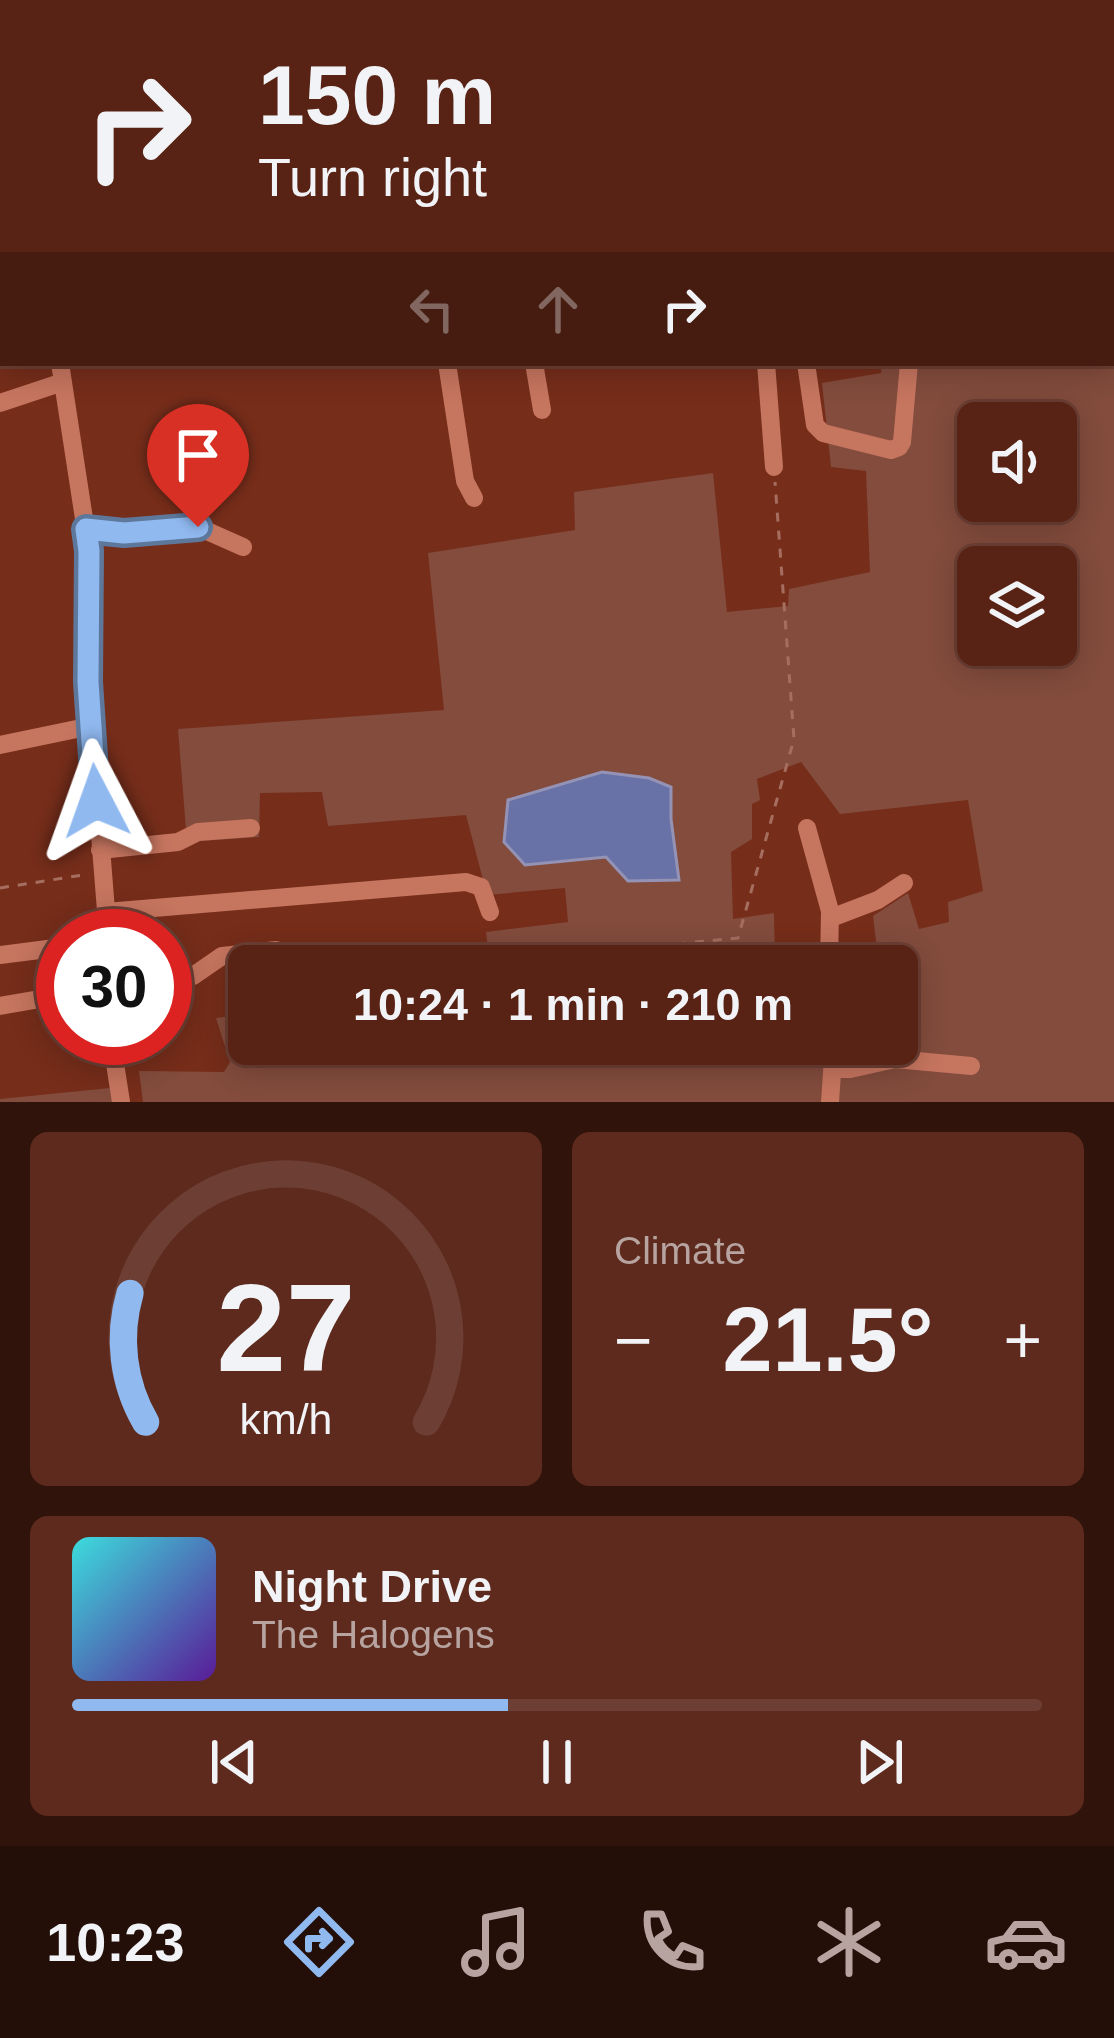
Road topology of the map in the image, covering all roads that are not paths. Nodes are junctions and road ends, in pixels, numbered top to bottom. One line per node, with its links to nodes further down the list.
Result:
1 (446, 366): 10 (street)
2 (535, 366): 8 (street)
3 (766, 366): 9 (street)
4 (806, 366): 5 (street)
5 (909, 366)
6 (62, 372): 7 (street); 11 (street)
7 (0, 403)
8 (542, 410)
9 (774, 467)
10 (474, 498)
11 (86, 529): 12 (street); 13 (street)
12 (243, 547)
13 (84, 717): 14 (street); 17 (street)
14 (0, 745)
15 (251, 828): 17 (street)
16 (807, 828): 22 (street)
17 (100, 850): 19 (street)
18 (904, 883): 22 (street)
19 (106, 909)
20 (152, 909): 21 (street)
21 (490, 912)
22 (831, 918): 23 (street)
23 (830, 945)
24 (36, 950): 26 (street)
25 (228, 955): 27 (street)
26 (0, 956)
27 (192, 976)
28 (36, 999): 29 (street)
29 (0, 1006)
30 (115, 1065): 34 (street)
31 (832, 1065): 33 (street)
32 (971, 1066): 33 (street)
33 (832, 1070): 35 (street)
34 (121, 1102)
35 (830, 1102)

